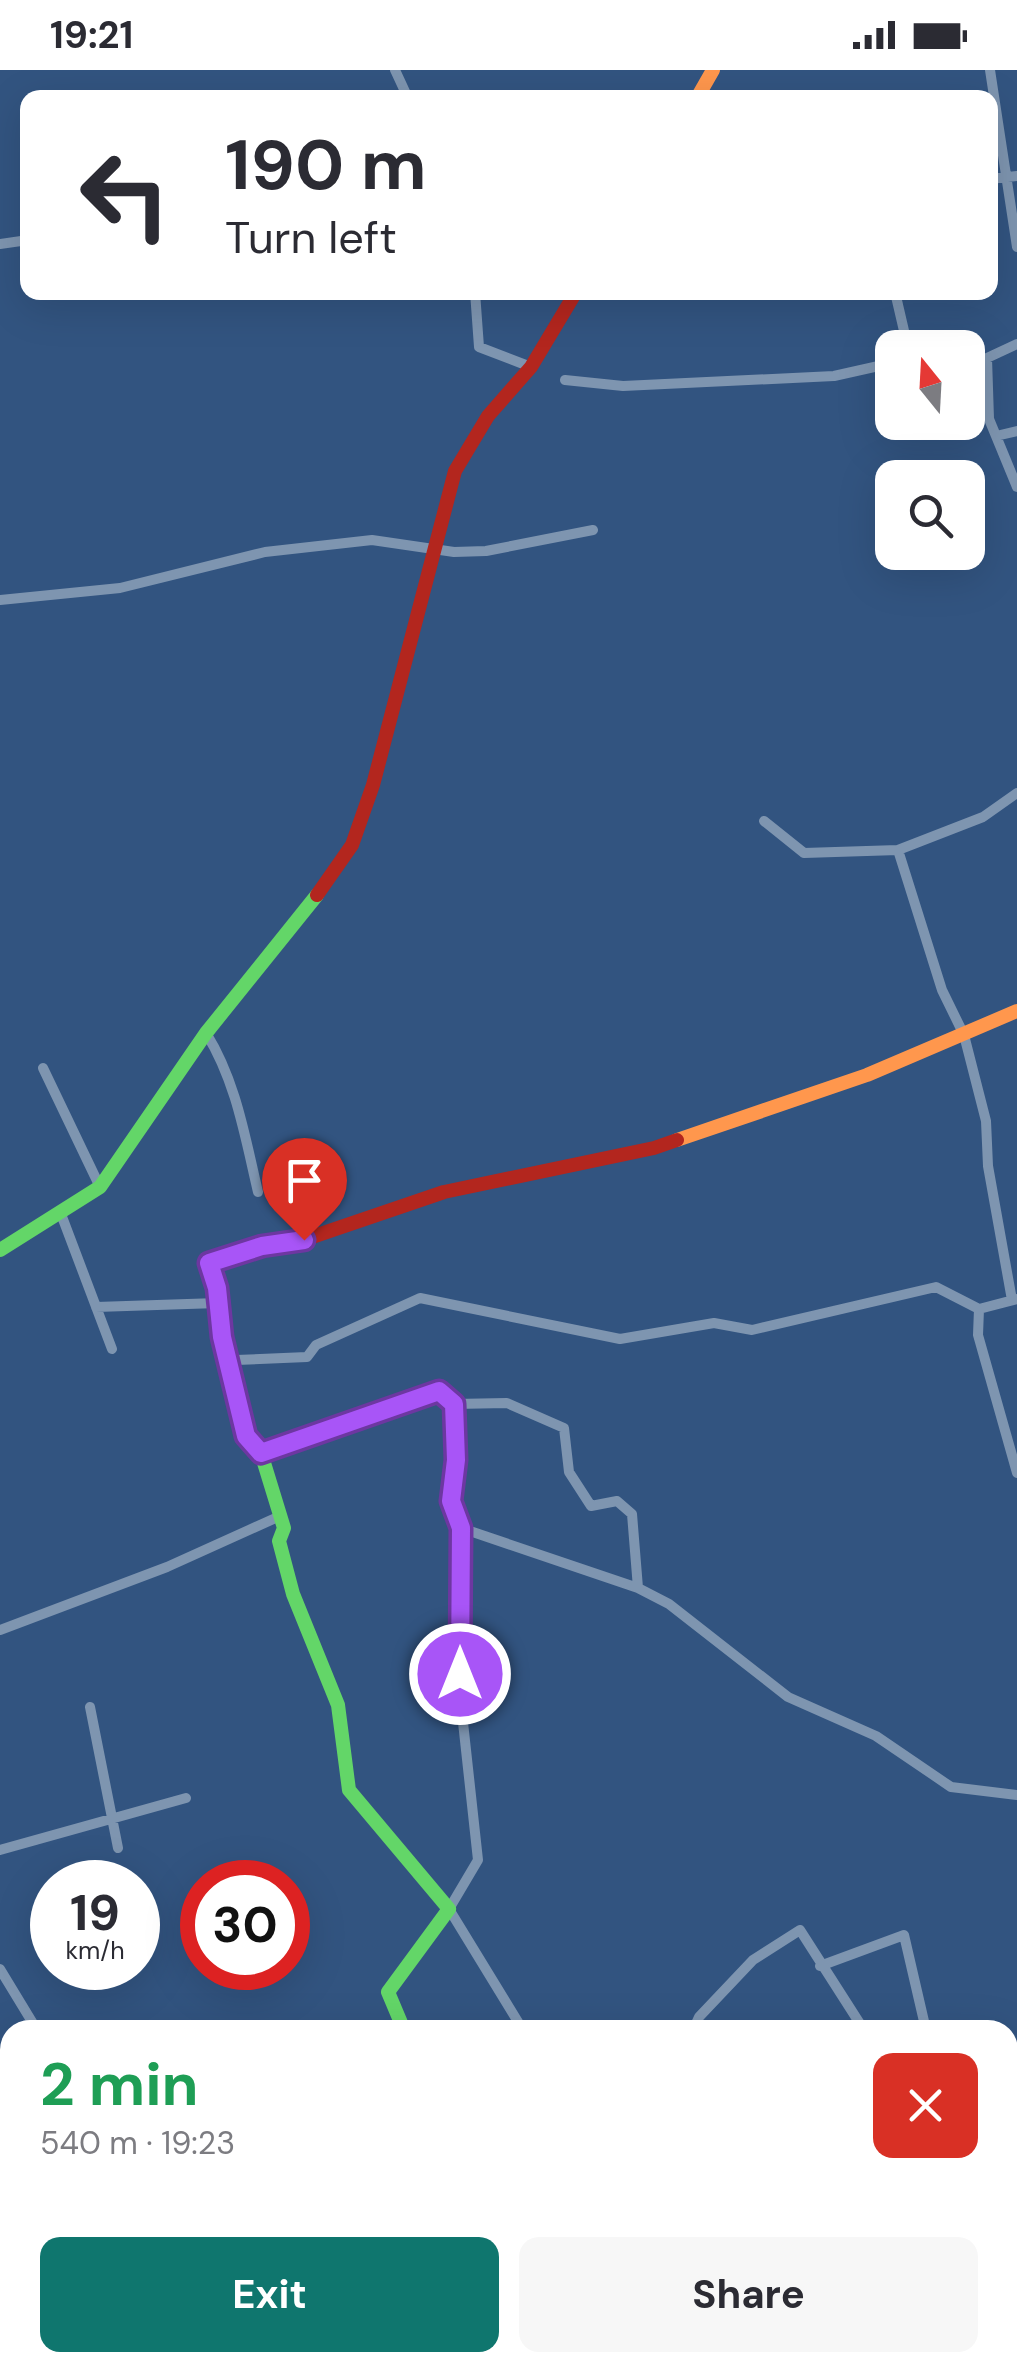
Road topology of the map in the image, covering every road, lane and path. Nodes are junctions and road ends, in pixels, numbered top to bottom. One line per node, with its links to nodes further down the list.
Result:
1 (998, 111): 2 (street)
2 (1011, 177): 3 (street)
3 (1017, 247)
4 (476, 300): 9 (street)
5 (571, 300): 9 (street)
6 (898, 300): 7 (street)
7 (904, 330)
8 (1017, 344): 13 (street)
9 (531, 367): 16 (street)
10 (875, 367): 11 (street)
11 (565, 380)
12 (1017, 431): 13 (street)
13 (996, 436): 14 (street)
14 (1017, 487)
15 (593, 530): 16 (street)
16 (436, 549): 17 (street); 22 (street)
17 (0, 600)
18 (1017, 792): 20 (street)
19 (764, 821): 20 (street)
20 (898, 850): 23 (street)
21 (1017, 1011): 23 (street)
22 (206, 1033): 25 (street); 26 (street)
23 (964, 1036): 29 (street); 30 (street)
24 (43, 1068): 25 (street)
25 (100, 1187): 27 (street)
26 (258, 1192)
27 (61, 1214): 28 (street); 31 (street)
28 (0, 1250)
29 (1014, 1299): 32 (street)
30 (218, 1304): 31 (street); 34 (street)
31 (96, 1307): 33 (street)
32 (979, 1309): 34 (street); 37 (street)
33 (112, 1349)
34 (230, 1370): 36 (street)
35 (454, 1404): 36 (street); 39 (street); 40 (street)
36 (261, 1453): 38 (street)
37 (1017, 1473)
38 (280, 1516): 41 (street); 48 (street)
39 (461, 1528): 40 (street); 48 (street)
40 (638, 1588): 43 (street)
41 (0, 1630)
42 (90, 1707): 45 (street)
43 (1017, 1795)
44 (186, 1798): 45 (street)
45 (110, 1817): 46 (street); 47 (street)
46 (118, 1848)
47 (0, 1850)
48 (449, 1909): 52 (street); 53 (street)
49 (820, 1966): 54 (street); 55 (street); 56 (street)
50 (0, 1970): 51 (street)
51 (31, 2020)
52 (400, 2020)
53 (517, 2020)
54 (698, 2020)
55 (857, 2020)
56 (924, 2020)

